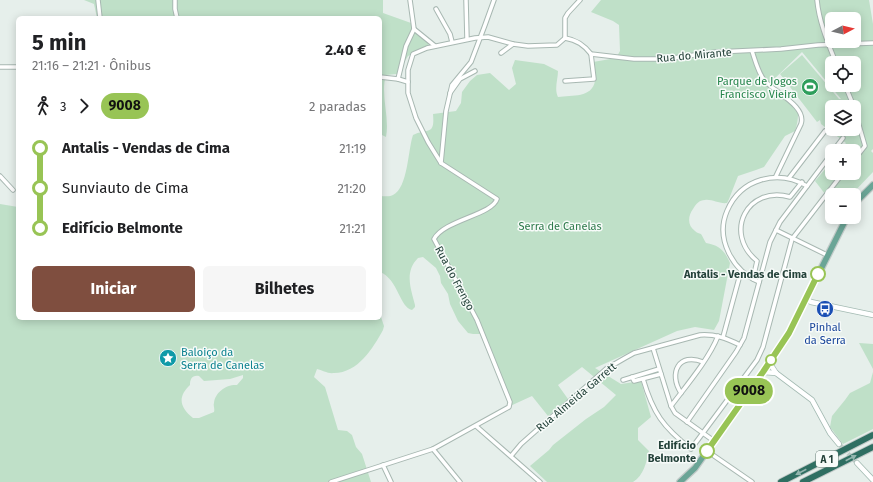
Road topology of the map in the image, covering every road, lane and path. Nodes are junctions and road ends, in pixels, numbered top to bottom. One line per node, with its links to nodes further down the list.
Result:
1 (98, 0): 9 (street)
2 (175, 0): 10 (street)
3 (410, 0): 11 (street)
4 (466, 0): 15 (street)
5 (494, 0): 13 (street)
6 (580, 0): 14 (street)
7 (817, 0): 12 (street)
8 (436, 9): 16 (street)
9 (100, 16)
10 (177, 16)
11 (414, 29): 21 (street); 29 (street)
12 (825, 34)
13 (480, 38): 15 (street, Rua do Frengo); 19 (street, Rua do Frengo); 32 (street)
14 (565, 38): 19 (street, Rua do Frengo); 24 (street)
15 (467, 39): 16 (street, Rua do Frengo)
16 (452, 42): 21 (street, Rua do Frengo)
17 (861, 43): 18 (street, Rua do Mirante)
18 (873, 43)
19 (513, 44): 23 (street)
20 (825, 44): 22 (street, Rua do Mirante)
21 (435, 46): 31 (street, Rua do Frengo)
22 (752, 51): 24 (street, Rua do Mirante); 41 (street)
23 (501, 54)
24 (591, 54): 30 (street)
25 (0, 67): 26 (street)
26 (16, 67)
27 (475, 71): 32 (street)
28 (382, 77): 29 (street)
29 (398, 79): 31 (street)
30 (564, 81)
31 (408, 82): 39 (street, Rua do Frengo)
32 (450, 93): 39 (street)
33 (825, 131): 42 (street)
34 (861, 132): 37 (street)
35 (843, 138): 36 (street)
36 (839, 144)
37 (861, 151)
38 (825, 162): 46 (street)
39 (441, 163): 74 (street, Rua do Frengo)
40 (0, 176): 47 (street)
41 (776, 176): 42 (street); 53 (street)
42 (788, 178): 44 (street)
43 (838, 180): 51 (street)
44 (802, 182): 46 (street); 54 (street)
45 (873, 185): 48 (main road)
46 (807, 186): 50 (street)
47 (14, 190)
48 (861, 196)
49 (843, 224): 52 (main road)
50 (776, 230): 51 (street); 55 (street)
51 (792, 238): 52 (street); 75 (street)
52 (827, 256): 56 (main road)
53 (741, 271): 54 (street); 59 (street)
54 (753, 279): 55 (street)
55 (759, 282): 60 (street)
56 (806, 299): 57 (street); 63 (main road)
57 (873, 315)
58 (718, 336): 59 (street, Rua Almeida Garrett); 61 (street, Rua Almeida Garrett); 62 (street)
59 (723, 337): 60 (street, Rua Almeida Garrett)
60 (740, 345): 73 (street)
61 (654, 348): 64 (street); 82 (street, Rua Almeida Garrett)
62 (703, 362): 71 (street); 71 (street)
63 (769, 362): 65 (main road); 66 (street)
64 (659, 368): 67 (street); 68 (street)
65 (763, 372): 66 (street); 77 (main road)
66 (776, 373): 78 (street)
67 (661, 374): 69 (street); 72 (street)
68 (632, 377): 69 (street); 70 (street)
69 (643, 379): 75 (street)
70 (623, 380)
71 (681, 393): 72 (street)
72 (671, 406): 73 (street)
73 (687, 422): 75 (street)
74 (476, 426): 80 (street); 82 (street)
75 (703, 433): 77 (street)
76 (873, 435): 93 (highway, A 1, one-way to 93)
77 (714, 441): 81 (main road)
78 (839, 444)
79 (873, 447): 94 (highway, A 1, one-way to 79)
80 (433, 450): 84 (street); 85 (street)
81 (707, 451): 91 (main road); 92 (street)
82 (511, 456): 90 (street)
83 (857, 463): 86 (street)
84 (383, 465): 87 (street); 88 (street)
85 (458, 480): 89 (street)
86 (873, 480)
87 (331, 482)
88 (391, 482)
89 (452, 482)
90 (540, 482)
91 (680, 482)
92 (752, 482)
93 (781, 482)
94 (803, 482)

